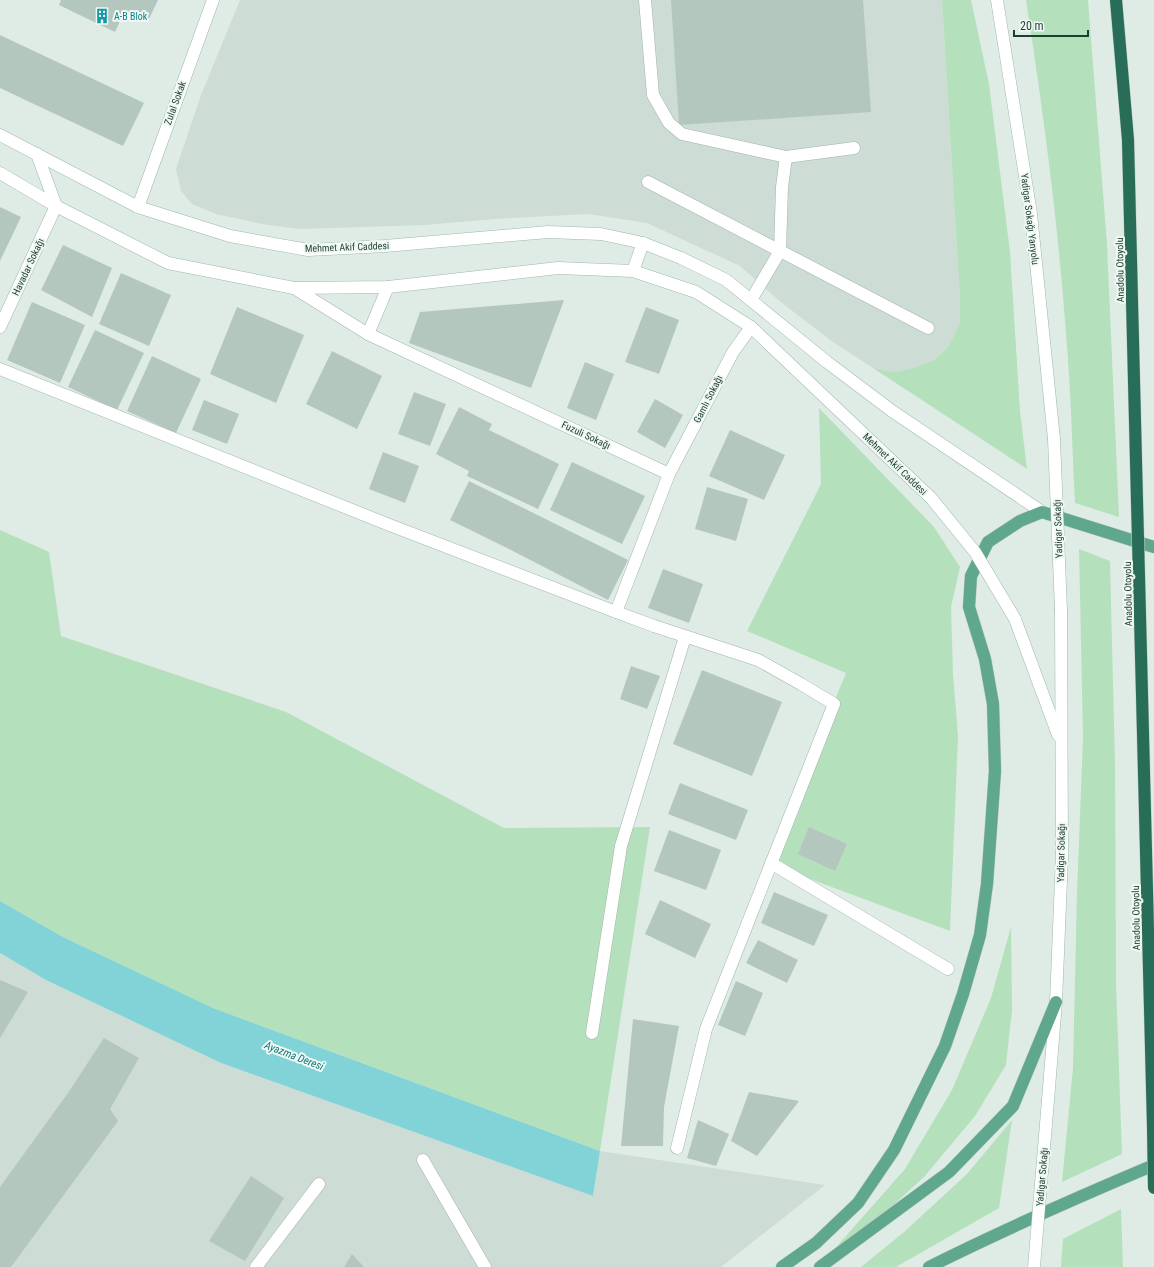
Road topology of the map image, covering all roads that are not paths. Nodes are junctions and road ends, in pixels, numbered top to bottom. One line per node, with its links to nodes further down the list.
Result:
1 (213, 0): 12 (main road, Zulal Sokak)
2 (645, 0): 8 (main road)
3 (997, 0): 24 (main road, Yadigar Sokağı Yanyolu)
4 (1116, 0): 39 (highway, Anadolu Otoyolu, bridge)
5 (0, 136): 7 (main road, Mehmet Akif Caddesi)
6 (854, 148): 8 (main road)
7 (37, 154): 11 (main road); 12 (main road, Mehmet Akif Caddesi)
8 (786, 157): 14 (main road)
9 (0, 173): 11 (main road, Mehmet Akif Caddesi)
10 (648, 182): 14 (main road)
11 (56, 206): 17 (main road, Mehmet Akif Caddesi); 19 (main road, Havadar Sokağı)
12 (138, 207): 13 (main road, Mehmet Akif Caddesi)
13 (643, 243): 15 (main road); 18 (main road, Mehmet Akif Caddesi)
14 (780, 251): 18 (main road); 21 (main road)
15 (633, 271): 16 (main road, Mehmet Akif Caddesi); 20 (main road, Mehmet Akif Caddesi)
16 (388, 287): 17 (main road, Mehmet Akif Caddesi); 22 (main road)
17 (294, 288): 22 (main road, Fuzuli Sokağı)
18 (751, 300): 26 (main road, Mehmet Akif Caddesi)
19 (0, 327)
20 (751, 327): 25 (main road, Gamlı Sokağı); 30 (main road, Mehmet Akif Caddesi, bridge)
21 (928, 328)
22 (368, 334): 25 (main road, Fuzuli Sokağı)
23 (0, 369): 28 (main road)
24 (1054, 438): 30 (main road, Yadigar Sokağı, bridge)
25 (669, 474): 28 (main road)
26 (1042, 512): 27 (main road, Mehmet Akif Caddesi); 42 (main road)
27 (1154, 547)
28 (616, 612): 29 (main road)
29 (685, 637): 31 (main road); 34 (main road)
30 (1061, 744): 33 (main road, Yadigar Sokağı)
31 (771, 863): 32 (main road); 35 (main road)
32 (948, 970)
33 (1056, 1002): 43 (main road); 45 (main road, Yadigar Sokağı, bridge)
34 (592, 1033)
35 (677, 1148)
36 (423, 1160): 41 (main road)
37 (1154, 1165): 44 (main road)
38 (319, 1184): 40 (main road)
39 (1154, 1188)
40 (256, 1267)
41 (485, 1267)
42 (782, 1267)
43 (820, 1267)
44 (929, 1267)
45 (1034, 1267)

